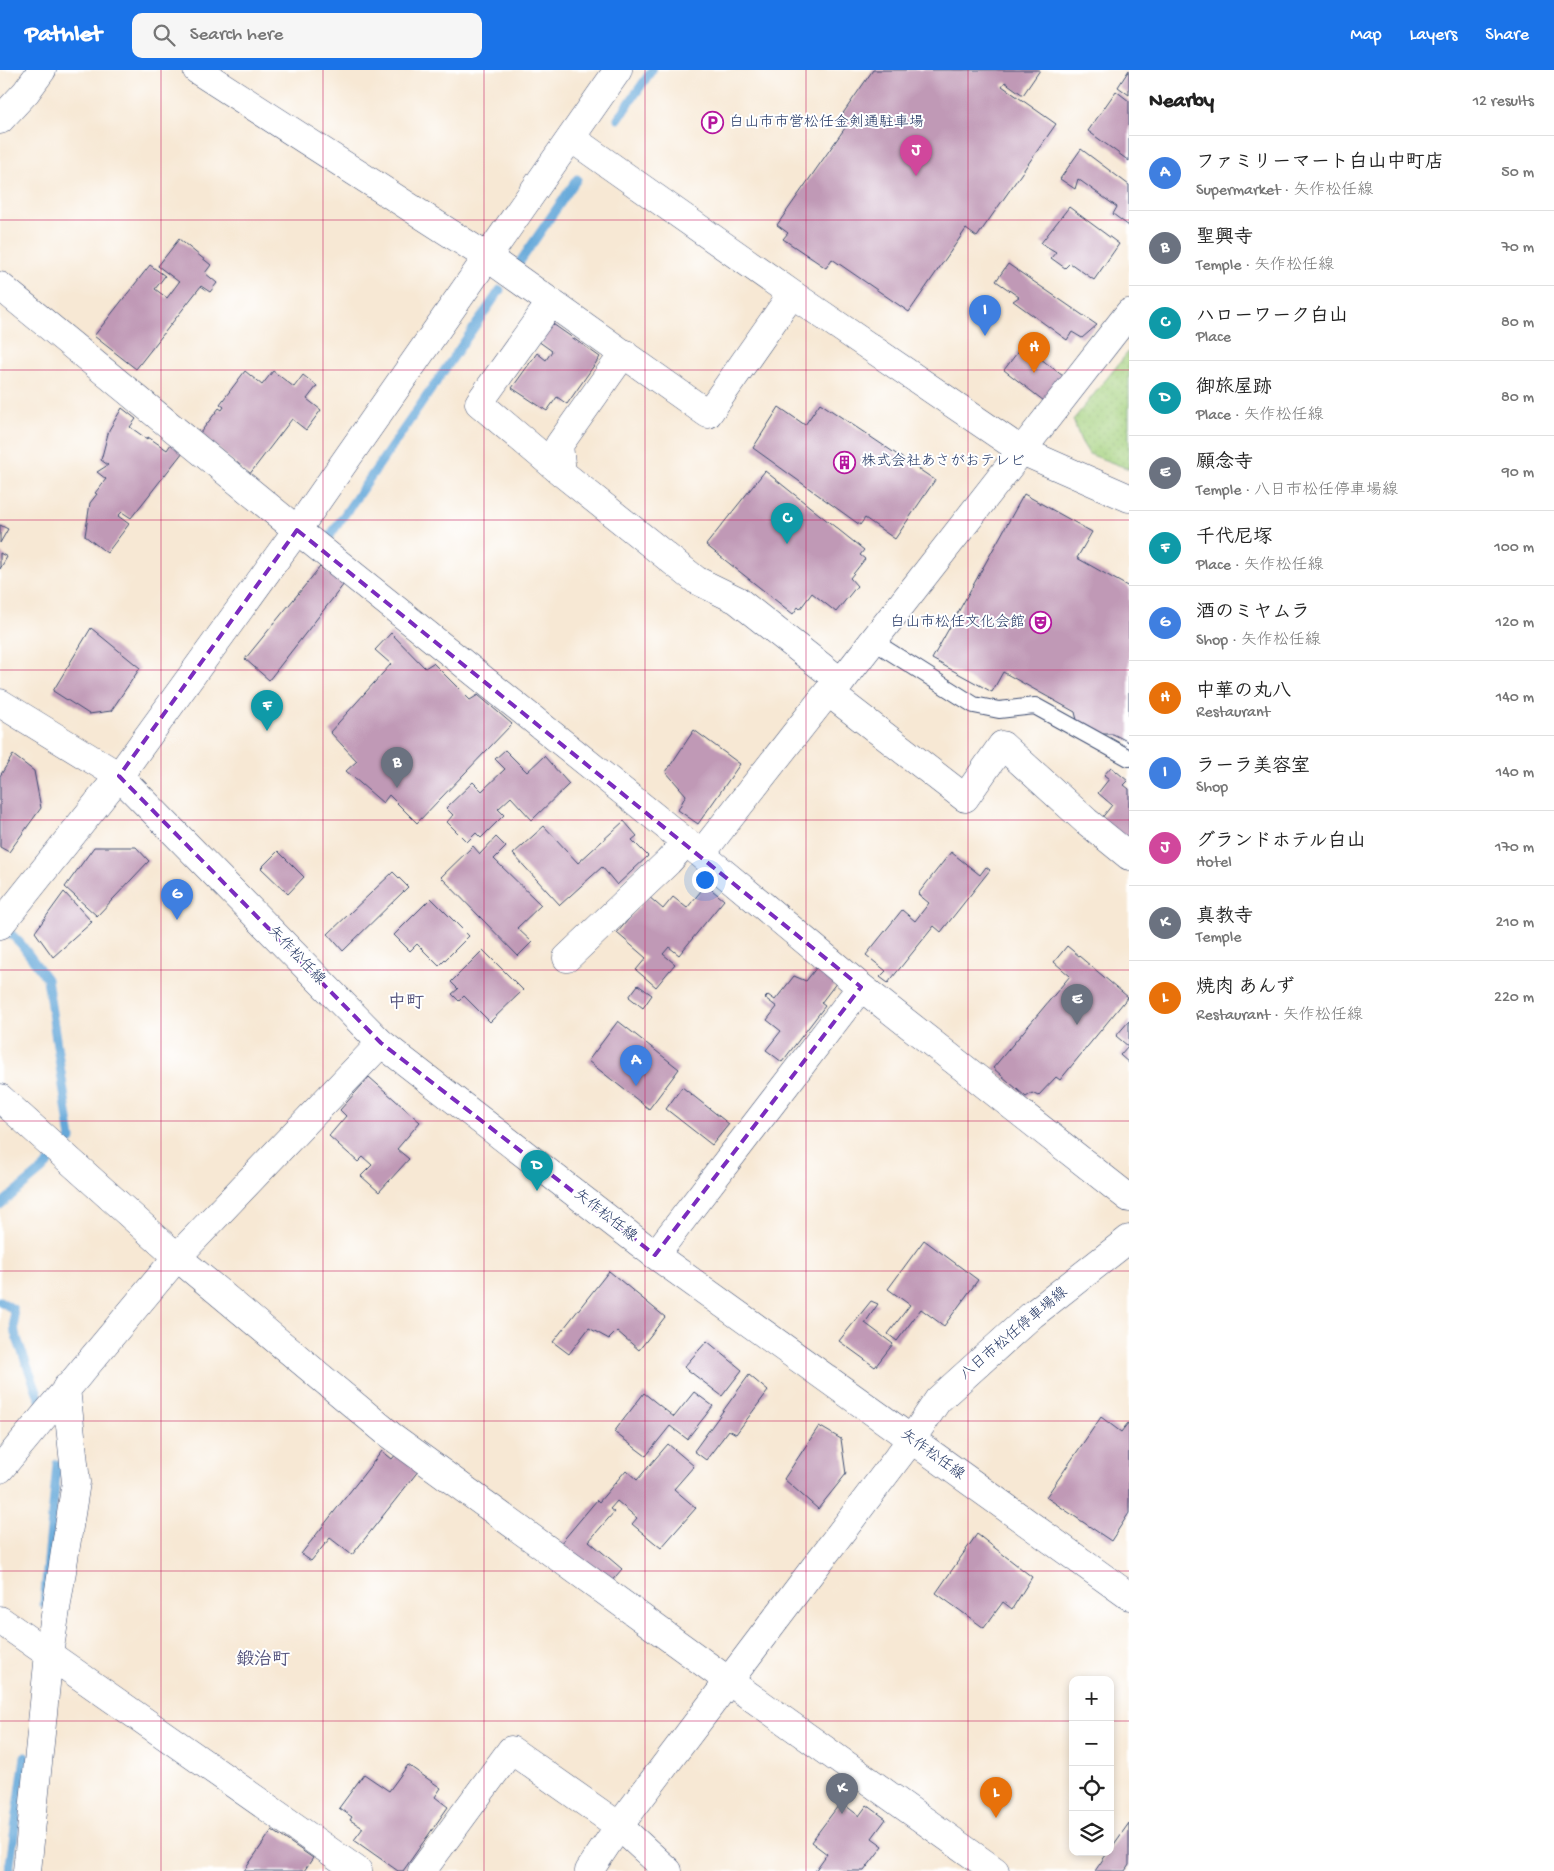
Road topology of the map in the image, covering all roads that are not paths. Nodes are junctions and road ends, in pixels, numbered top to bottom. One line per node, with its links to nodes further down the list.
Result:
1 (42, 70): 4 (street)
2 (197, 70): 6 (street)
3 (618, 70): 5 (street)
4 (0, 120)
5 (571, 138): 6 (street); 8 (street)
6 (487, 257): 9 (street); 15 (street)
7 (0, 286): 15 (street)
8 (792, 294): 11 (street); 12 (street)
9 (551, 302): 11 (street); 13 (street)
10 (1129, 313): 12 (street)
11 (624, 353): 13 (street)
12 (1022, 451): 14 (street); 16 (street)
13 (562, 473): 17 (street)
14 (1129, 498)
15 (297, 530): 20 (street); 21 (street)
16 (873, 641): 17 (street); 19 (lane)
17 (834, 687): 21 (street); 22 (street)
18 (0, 703): 20 (street, 矢作松任線)
19 (1129, 758)
20 (119, 776): 23 (street); 26 (street, 矢作松任線)
21 (694, 848): 24 (street); 25 (street)
22 (1129, 856)
23 (4, 919)
24 (567, 958)
25 (861, 987): 28 (street); 30 (street)
26 (381, 1043): 30 (street, 矢作松任線); 31 (street)
27 (0, 1098): 31 (street)
28 (1129, 1198)
29 (1129, 1239): 33 (street, 八日市松任停車場線)
30 (655, 1255): 33 (street, 矢作松任線)
31 (177, 1257): 32 (street); 38 (street)
32 (66, 1388): 34 (street); 37 (street)
33 (911, 1440): 35 (street, 矢作松任線); 38 (street, 八日市松任停車場線)
34 (0, 1469)
35 (1129, 1596)
36 (0, 1620): 37 (street)
37 (49, 1654): 40 (street); 41 (street)
38 (730, 1682): 39 (street, 八日市松任停車場線); 45 (street)
39 (620, 1826): 42 (street); 43 (street, 八日市松任停車場線); 44 (street)
40 (27, 1871)
41 (358, 1871)
42 (422, 1871)
43 (588, 1871)
44 (668, 1871)
45 (995, 1871)

